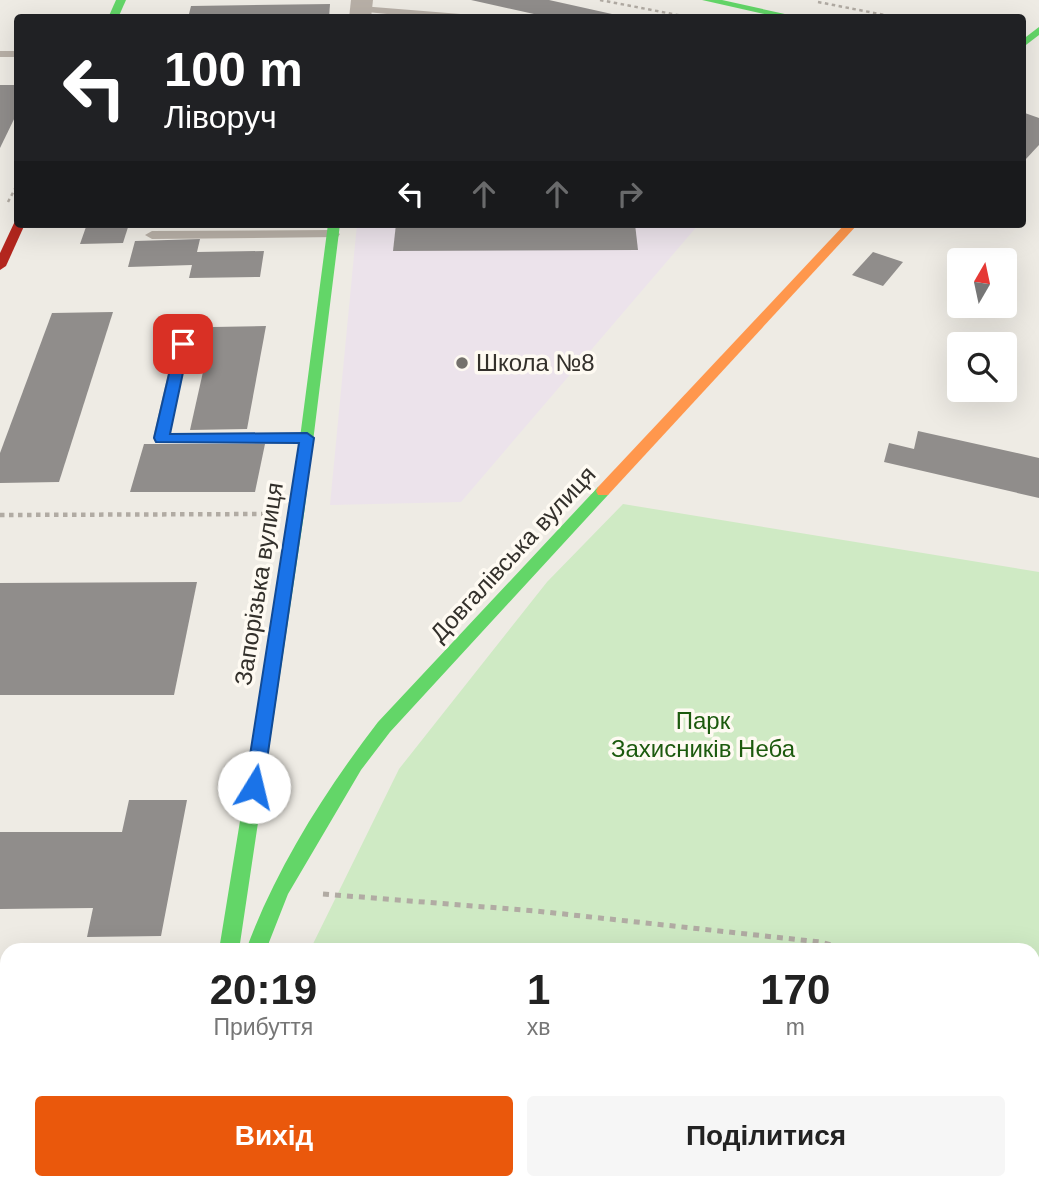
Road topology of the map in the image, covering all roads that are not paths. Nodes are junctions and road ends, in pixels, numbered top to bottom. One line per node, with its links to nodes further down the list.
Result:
1 (707, 0): 4 (main road)
2 (361, 9): 3 (lane)
3 (423, 14)
4 (779, 14)
5 (17, 228): 9 (main road)
6 (848, 228): 13 (main road, Довгалівська вулиця)
7 (333, 229): 8 (lane); 11 (main road, Запорізька вулиця)
8 (152, 235)
9 (0, 266)
10 (183, 344): 11 (lane)
11 (307, 438): 12 (main road, Запорізька вулиця)
12 (230, 943)
13 (259, 943)

